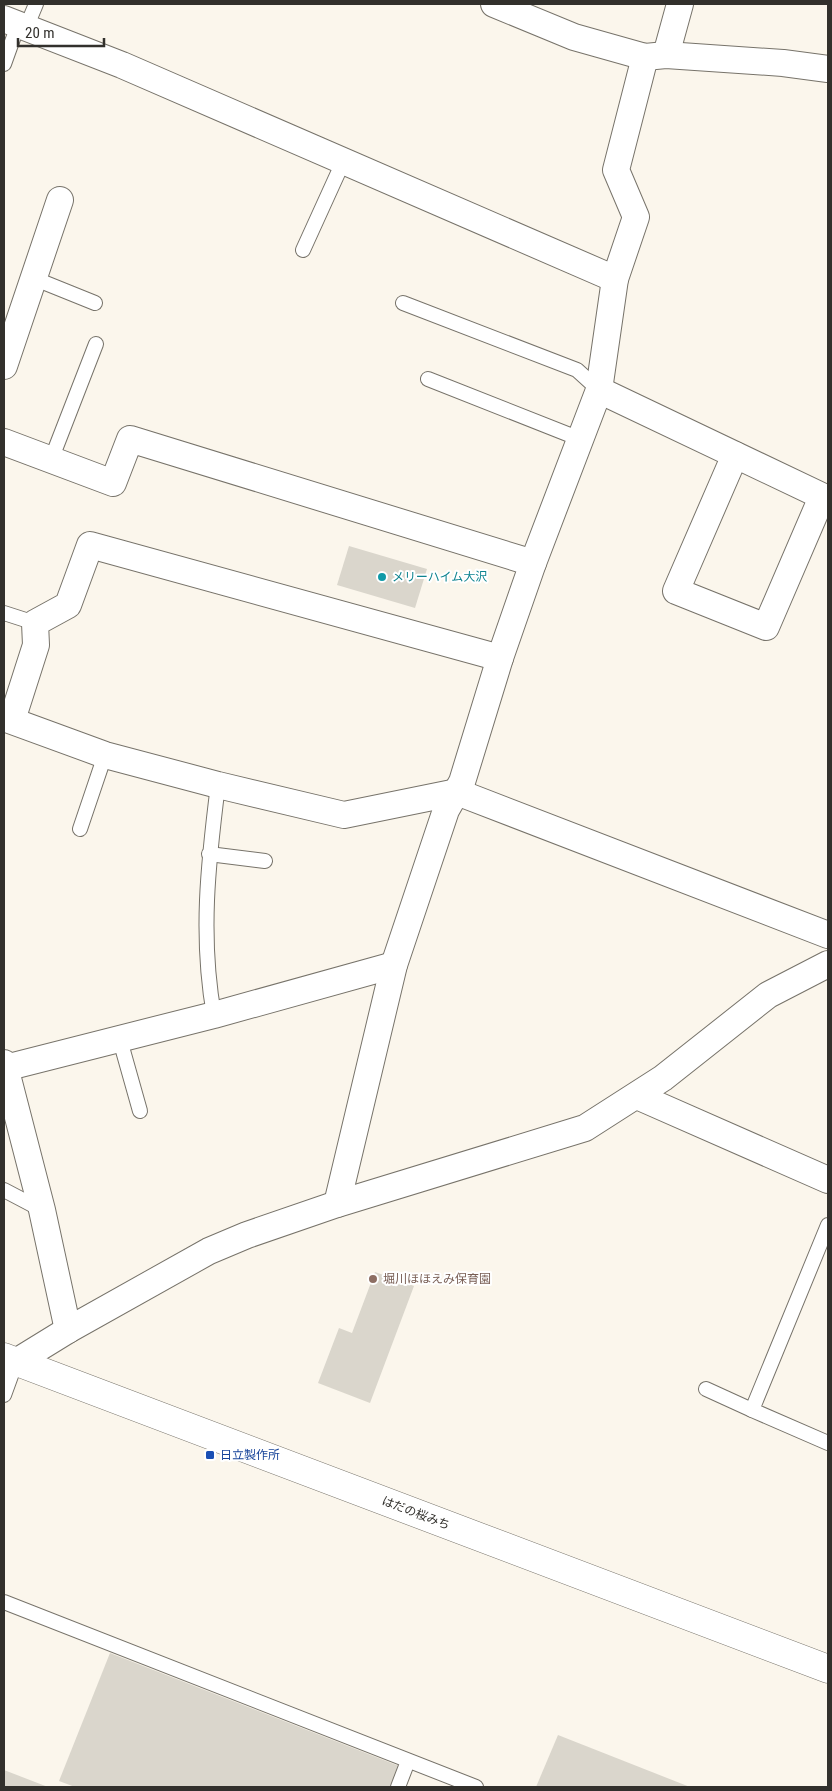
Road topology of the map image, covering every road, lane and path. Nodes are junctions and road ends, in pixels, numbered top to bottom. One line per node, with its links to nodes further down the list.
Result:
1 (36, 4): 4 (lane)
2 (494, 4): 5 (street)
3 (680, 4): 5 (street)
4 (16, 24): 6 (lane); 8 (street)
5 (655, 56): 7 (street); 12 (street)
6 (4, 64)
7 (828, 69)
8 (343, 162): 10 (lane); 12 (street)
9 (60, 200): 11 (street)
10 (303, 250)
11 (34, 278): 13 (lane); 16 (street)
12 (615, 279): 18 (street)
13 (95, 303)
14 (403, 303): 18 (lane)
15 (96, 344): 22 (lane)
16 (4, 366)
17 (428, 379): 19 (lane)
18 (599, 390): 19 (street); 21 (street)
19 (580, 439): 24 (street)
20 (4, 442): 22 (street)
21 (735, 456): 23 (street); 23 (street)
22 (50, 460): 24 (street)
23 (825, 498)
24 (532, 563): 27 (street)
25 (4, 613): 26 (lane)
26 (35, 624): 27 (street); 28 (street)
27 (500, 658): 31 (street)
28 (8, 719): 29 (street)
29 (105, 755): 30 (street); 32 (lane)
30 (218, 786): 31 (street); 33 (lane)
31 (457, 792): 35 (street); 37 (street)
32 (80, 829)
33 (210, 854): 34 (lane); 38 (lane)
34 (264, 861)
35 (828, 935)
36 (828, 964): 41 (street)
37 (394, 965): 38 (street); 45 (street)
38 (214, 1015): 39 (street)
39 (120, 1040): 40 (street); 42 (lane)
40 (5, 1073): 46 (street)
41 (637, 1096): 43 (street); 45 (street)
42 (140, 1111)
43 (828, 1180)
44 (4, 1190): 46 (lane)
45 (337, 1204): 48 (street)
46 (42, 1210): 48 (street)
47 (828, 1225): 52 (lane)
48 (68, 1330): 49 (street)
49 (10, 1360): 51 (lane); 55 (street, はだの桜みち)
50 (706, 1389): 52 (lane)
51 (4, 1395)
52 (752, 1410): 53 (lane)
53 (828, 1443)
54 (4, 1602): 56 (lane)
55 (828, 1669)
56 (408, 1761): 57 (lane); 58 (lane)
57 (398, 1787)
58 (476, 1787)

